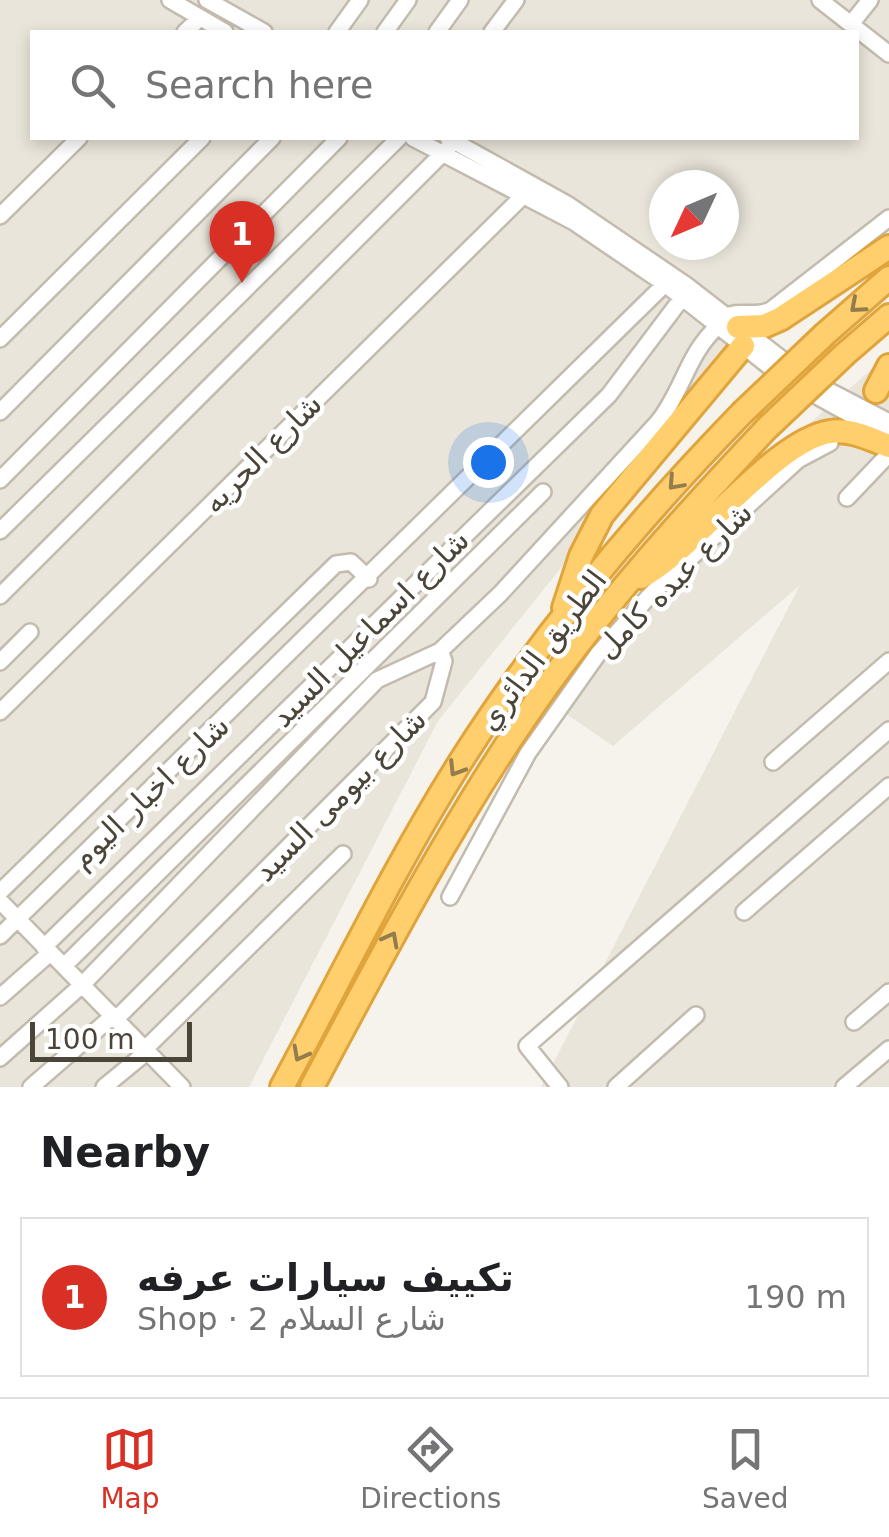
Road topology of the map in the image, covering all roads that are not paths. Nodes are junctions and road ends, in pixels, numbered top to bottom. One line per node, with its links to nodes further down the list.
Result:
1 (170, 0): 9 (street)
2 (208, 0): 13 (street)
3 (360, 0): 14 (street)
4 (408, 0): 15 (street)
5 (460, 0): 16 (street)
6 (516, 0): 17 (street)
7 (820, 0): 10 (street)
8 (870, 0): 10 (street)
9 (200, 18): 11 (street); 12 (street)
10 (851, 24): 18 (street)
11 (188, 30)
12 (221, 30)
13 (260, 30)
14 (338, 30)
15 (386, 30)
16 (438, 30)
17 (494, 30)
18 (859, 30)
19 (859, 30): 20 (street)
20 (889, 54)
21 (77, 140): 29 (street)
22 (200, 140): 37 (street)
23 (270, 140): 41 (street)
24 (337, 140): 45 (street)
25 (397, 140): 48 (street)
26 (422, 140): 27 (street)
27 (448, 145): 28 (street); 36 (street); 51 (street)
28 (525, 194): 33 (street); 57 (street, شارع الحريه)
29 (0, 216)
30 (889, 218): 36 (street)
31 (889, 248): 36 (highway)
32 (889, 278): 52 (highway, الطريق الدائري, one-way to 52, bridge)
33 (665, 284): 34 (street); 49 (street, شارع اخبار اليوم)
34 (682, 298): 36 (street); 68 (street, شارع اسماعيل السيد)
35 (889, 316): 50 (highway, الطريق الدائري, bridge)
36 (731, 329): 40 (street); 52 (highway); 54 (street)
37 (0, 338)
38 (889, 366): 39 (highway)
39 (875, 392): 40 (street); 42 (street)
40 (830, 400): 43 (street)
41 (0, 412)
42 (889, 422)
43 (889, 436)
44 (889, 450): 47 (street); 50 (highway); 63 (street, شارع عبده كامل)
45 (0, 480)
46 (543, 492): 69 (street, شارع اسماعيل السيد)
47 (847, 498)
48 (0, 532)
49 (368, 579): 62 (street); 66 (street, شارع اخبار اليوم)
50 (625, 586): 84 (highway, الطريق الدائري, one-way to 50)
51 (0, 596)
52 (558, 624): 83 (highway, الطريق الدائري, one-way to 83)
53 (30, 632): 56 (street)
54 (440, 651): 70 (street); 74 (street, شارع بيومى السيد)
55 (889, 661): 59 (street)
56 (0, 662)
57 (0, 712)
58 (889, 730): 79 (street)
59 (773, 762)
60 (889, 786): 65 (street)
61 (343, 854): 77 (street)
62 (0, 892)
63 (450, 897)
64 (0, 900): 66 (street)
65 (744, 912)
66 (18, 920): 67 (street, شارع اخبار اليوم); 68 (street)
67 (0, 936)
68 (47, 950): 69 (street); 72 (street, شارع اسماعيل السيد)
69 (64, 966): 70 (street)
70 (82, 985): 74 (street); 78 (street)
71 (889, 992): 75 (street)
72 (0, 997)
73 (696, 1015): 85 (street)
74 (116, 1017): 77 (street); 80 (street, شارع بيومى السيد)
75 (854, 1022)
76 (889, 1049): 86 (street)
77 (147, 1050): 81 (street); 82 (street)
78 (0, 1058)
79 (555, 1085)
80 (30, 1087)
81 (104, 1087)
82 (181, 1087)
83 (282, 1087)
84 (312, 1087)
85 (616, 1087)
86 (844, 1087)

